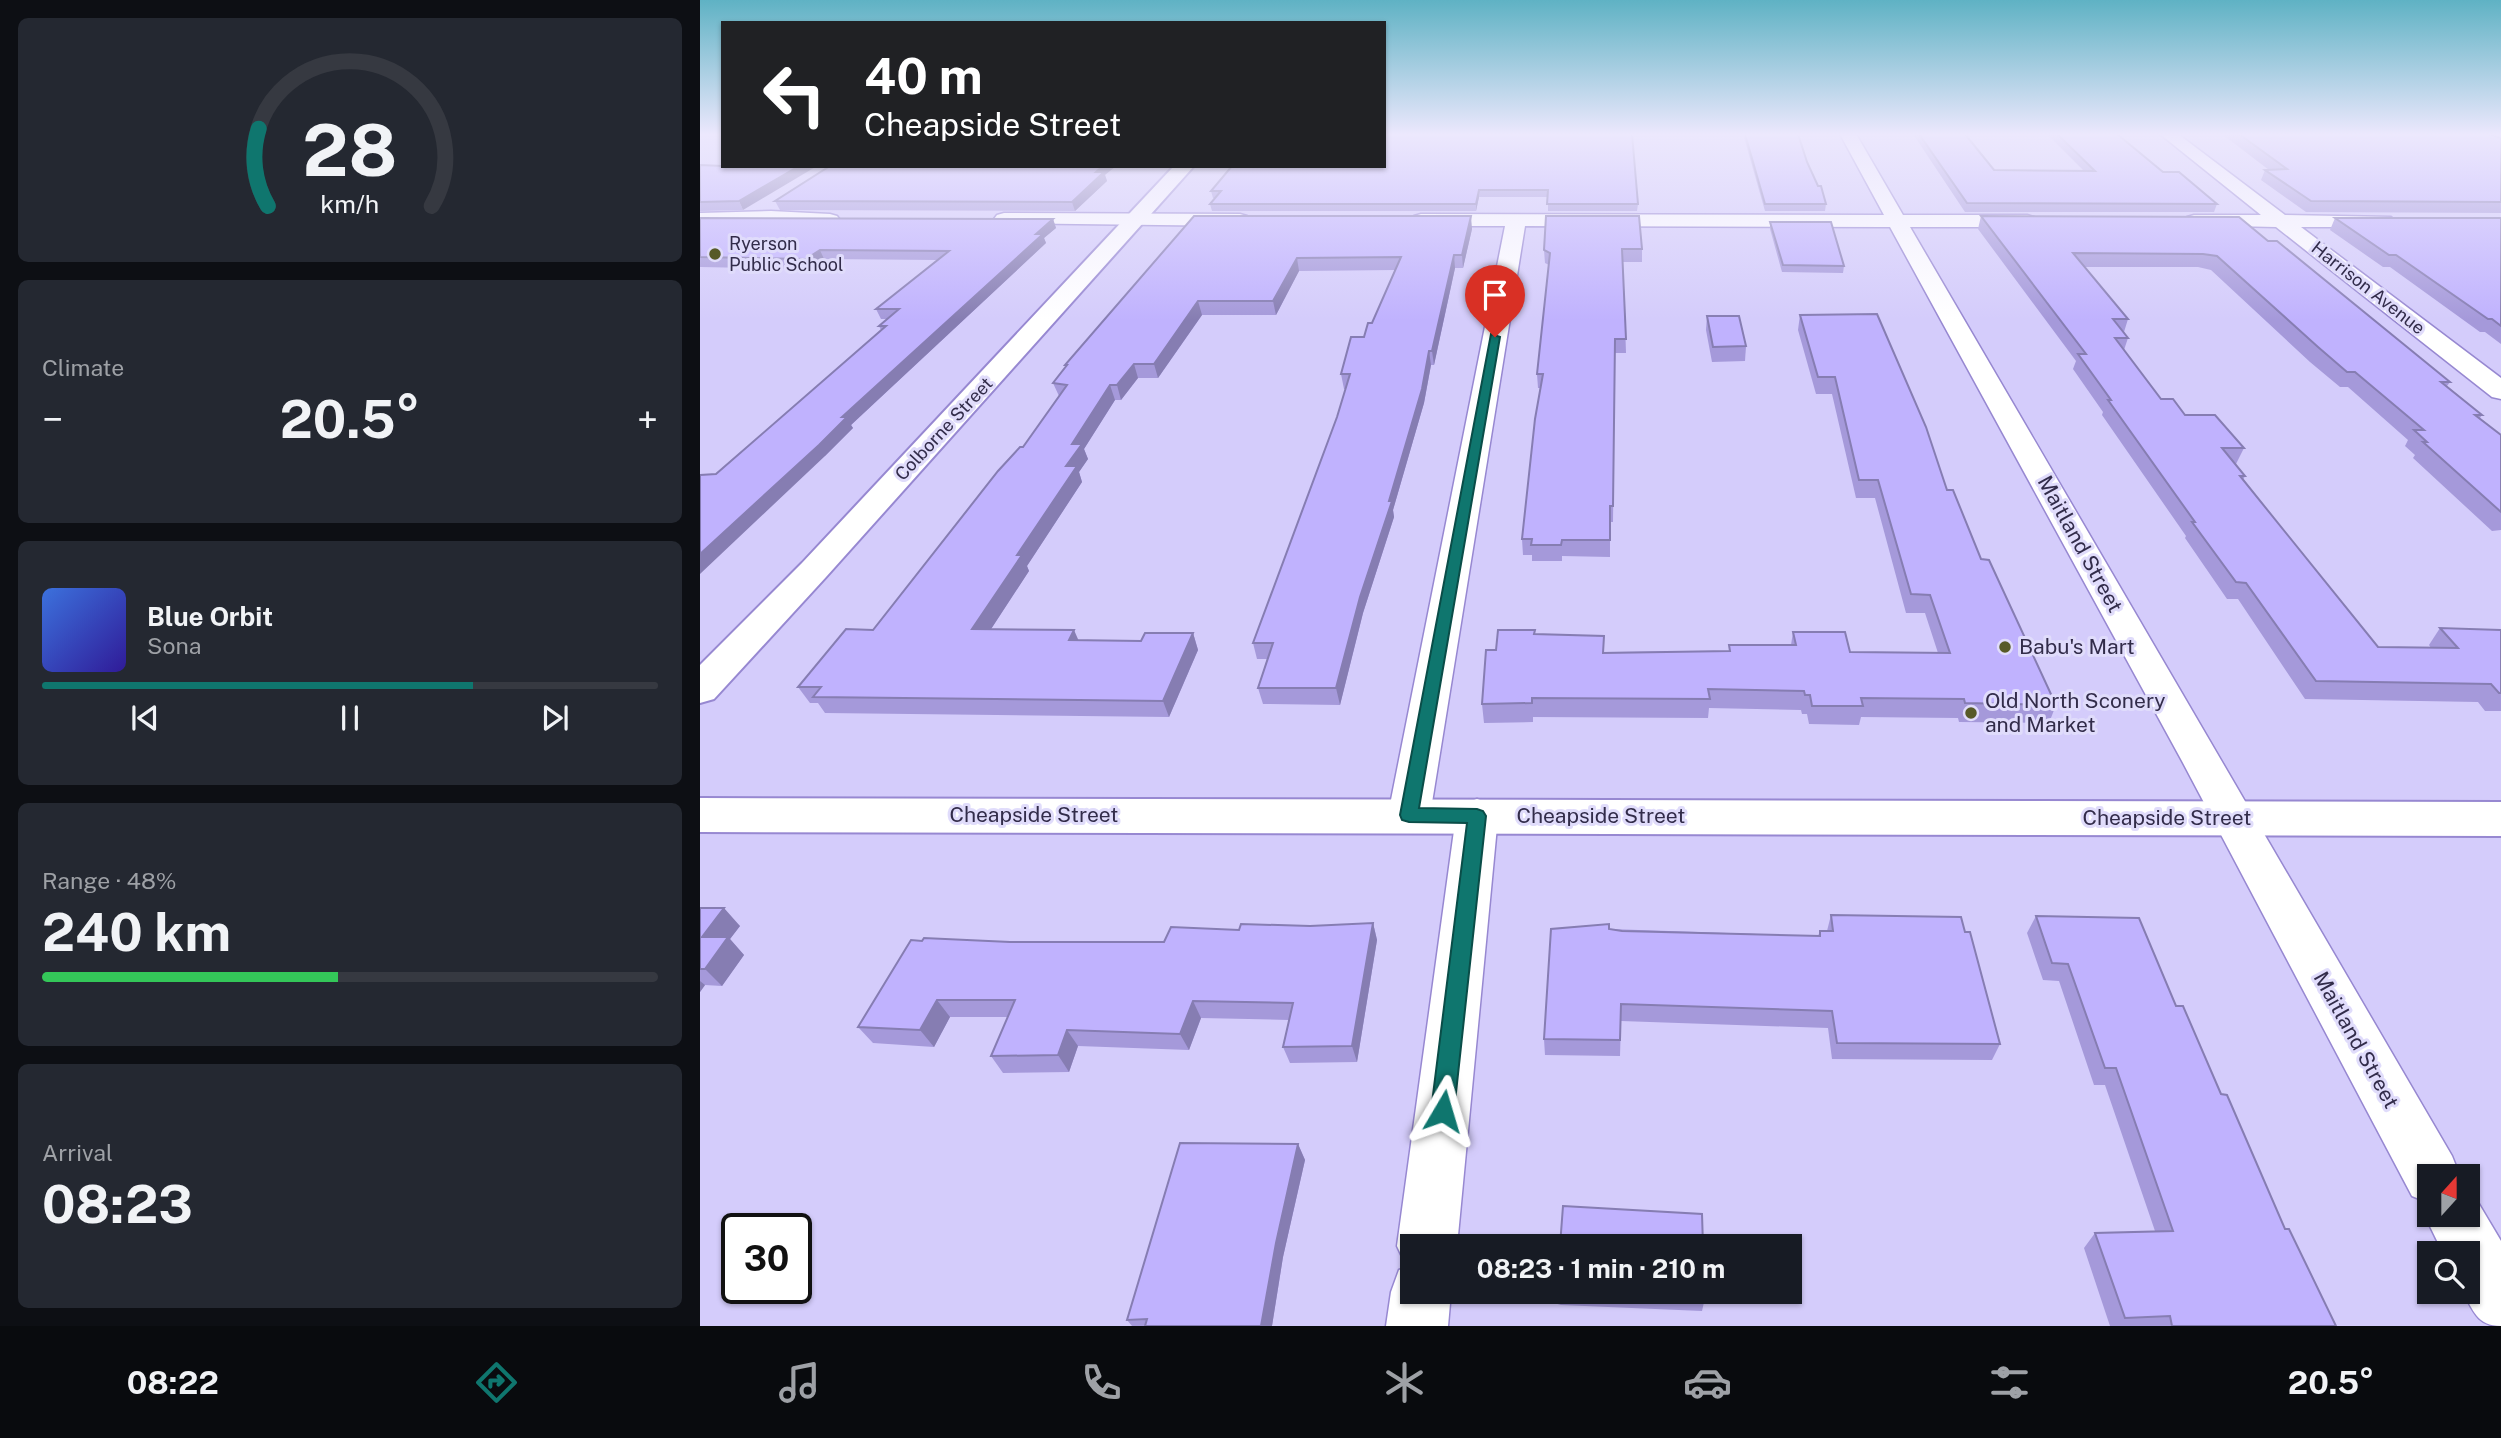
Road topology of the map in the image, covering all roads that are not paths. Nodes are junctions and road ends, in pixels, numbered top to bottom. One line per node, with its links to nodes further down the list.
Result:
1 (1159, 196): 9 (street, Colborne Street)
2 (1884, 196): 13 (street, Maitland Street)
3 (2249, 196): 16 (street, Harrison Avenue)
4 (781, 199): 5 (street)
5 (751, 217): 6 (street); 8 (street)
6 (700, 219)
7 (979, 219): 9 (street)
8 (843, 220)
9 (1138, 220): 10 (street); 19 (street, Colborne Street)
10 (1266, 220)
11 (1405, 220): 12 (street)
12 (1516, 221): 13 (street); 21 (street)
13 (1898, 221): 14 (street); 23 (street, Maitland Street)
14 (2046, 221)
15 (2176, 221): 16 (street)
16 (2282, 221): 17 (street); 18 (street, Harrison Avenue)
17 (2408, 221)
18 (2501, 391)
19 (700, 689)
20 (700, 815): 21 (street, Cheapside Street)
21 (1409, 815): 22 (street, Cheapside Street)
22 (1477, 816): 23 (street, Cheapside Street); 27 (street)
23 (2232, 818): 24 (street, Cheapside Street); 25 (street, Maitland Street)
24 (2501, 819)
25 (2424, 1164)
26 (2460, 1227): 28 (street)
27 (1428, 1234)
28 (2501, 1300)
29 (1420, 1304): 30 (street)
30 (1417, 1326)

